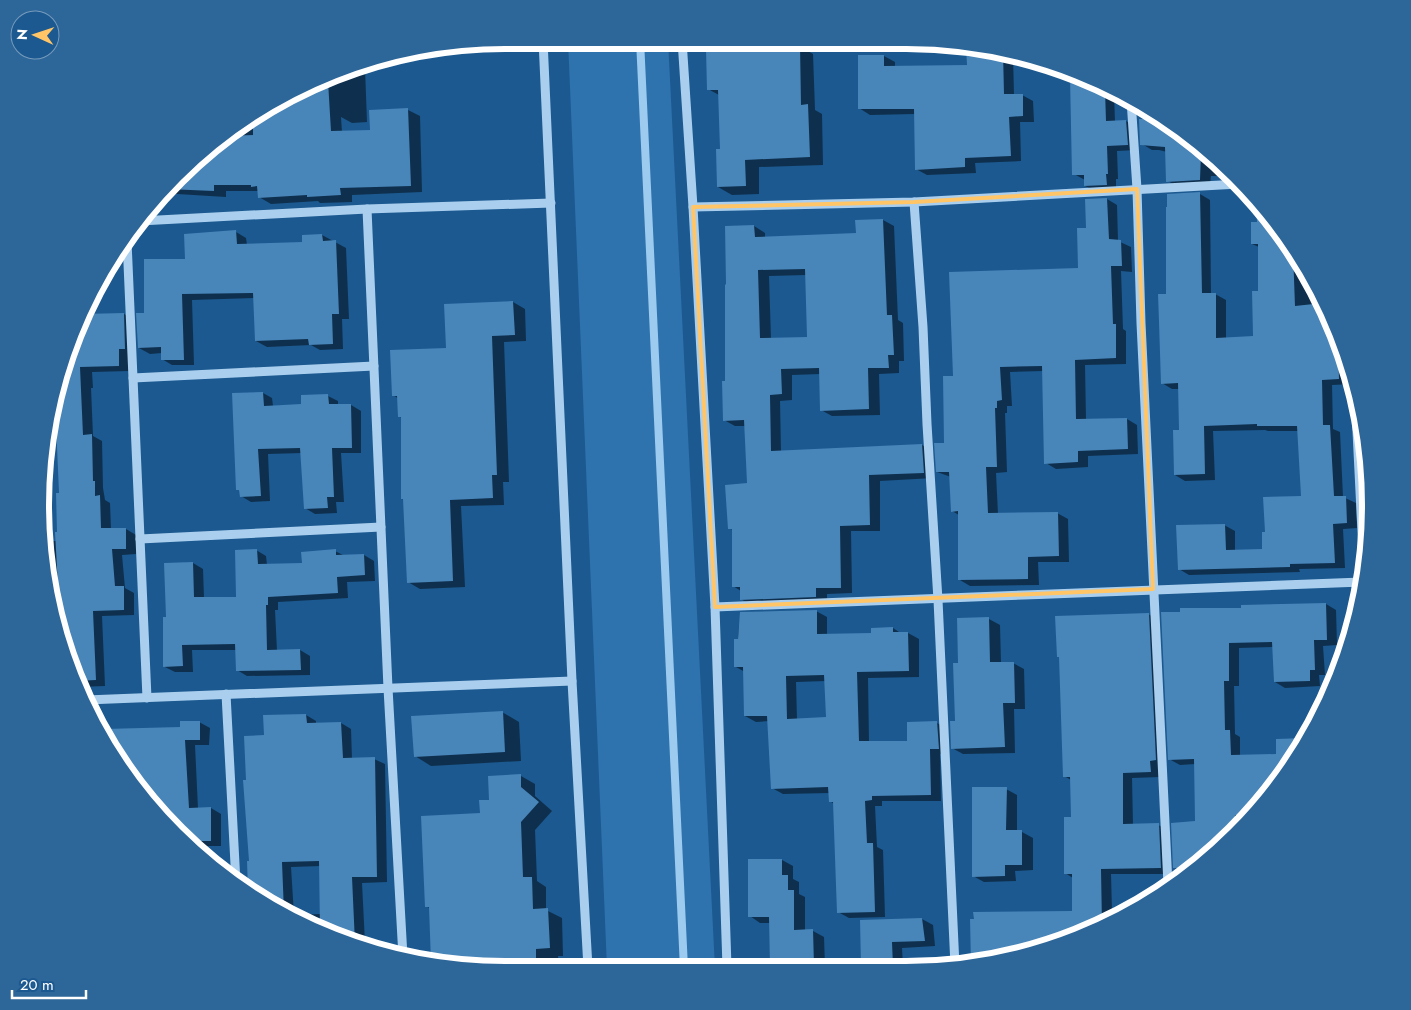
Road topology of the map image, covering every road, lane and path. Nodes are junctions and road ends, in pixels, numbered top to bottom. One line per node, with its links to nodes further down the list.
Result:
1 (543, 49): 7 (street)
2 (683, 49): 8 (street)
3 (1132, 109): 5 (street)
4 (1231, 184): 5 (street)
5 (1137, 189): 6 (street); 19 (street)
6 (914, 202): 8 (street); 20 (street)
7 (551, 203): 9 (street); 22 (street)
8 (693, 207): 21 (street)
9 (366, 209): 10 (street); 12 (street)
10 (148, 221)
11 (127, 250): 13 (street)
12 (374, 366): 13 (street); 16 (street)
13 (133, 378): 17 (street)
14 (1358, 442): 15 (street)
15 (1361, 521)
16 (381, 527): 17 (street); 23 (street)
17 (140, 539): 25 (street)
18 (1355, 582): 19 (street)
19 (1153, 589): 20 (street); 28 (street)
20 (938, 600): 21 (street); 30 (street)
21 (715, 607): 32 (street)
22 (572, 681): 23 (street); 31 (street)
23 (388, 688): 24 (street); 29 (street)
24 (226, 694): 25 (street); 27 (street)
25 (147, 698): 26 (street)
26 (93, 700)
27 (235, 873)
28 (1168, 878)
29 (403, 949)
30 (955, 958)
31 (588, 961)
32 (727, 961)

